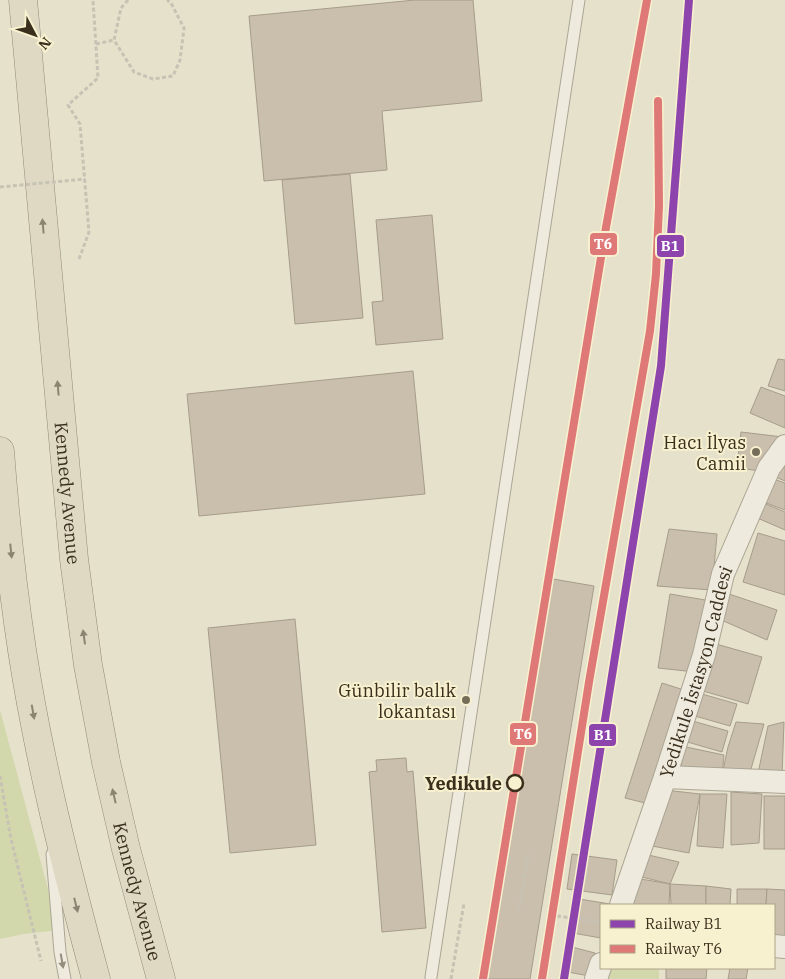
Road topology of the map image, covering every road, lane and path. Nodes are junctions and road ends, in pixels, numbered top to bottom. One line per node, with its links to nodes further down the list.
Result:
1 (23, 0): 28 (highway, Kennedy Avenue, one-way to 1)
2 (93, 0): 7 (path)
3 (128, 0): 6 (path)
4 (167, 0): 6 (path)
5 (578, 0): 25 (lane)
6 (114, 40): 7 (path)
7 (96, 44): 8 (path)
8 (85, 179): 9 (path, bridge); 10 (path)
9 (0, 186)
10 (79, 259)
11 (785, 446): 15 (street, Yedikule İstasyon Caddesi)
12 (0, 451): 13 (highway, one-way to 13)
13 (45, 772): 26 (lane, one-way to 26); 27 (highway, one-way to 27)
14 (0, 776): 24 (path)
15 (665, 778): 16 (street); 19 (street, Yedikule İstasyon Caddesi)
16 (785, 782)
17 (529, 851): 20 (path)
18 (464, 903): 29 (path)
19 (621, 904)
20 (519, 910)
21 (557, 916): 22 (path)
22 (600, 922)
23 (600, 967): 30 (street)
24 (43, 970)
25 (432, 977)
26 (65, 979)
27 (96, 979)
28 (161, 979)
29 (451, 979)
30 (596, 979)

